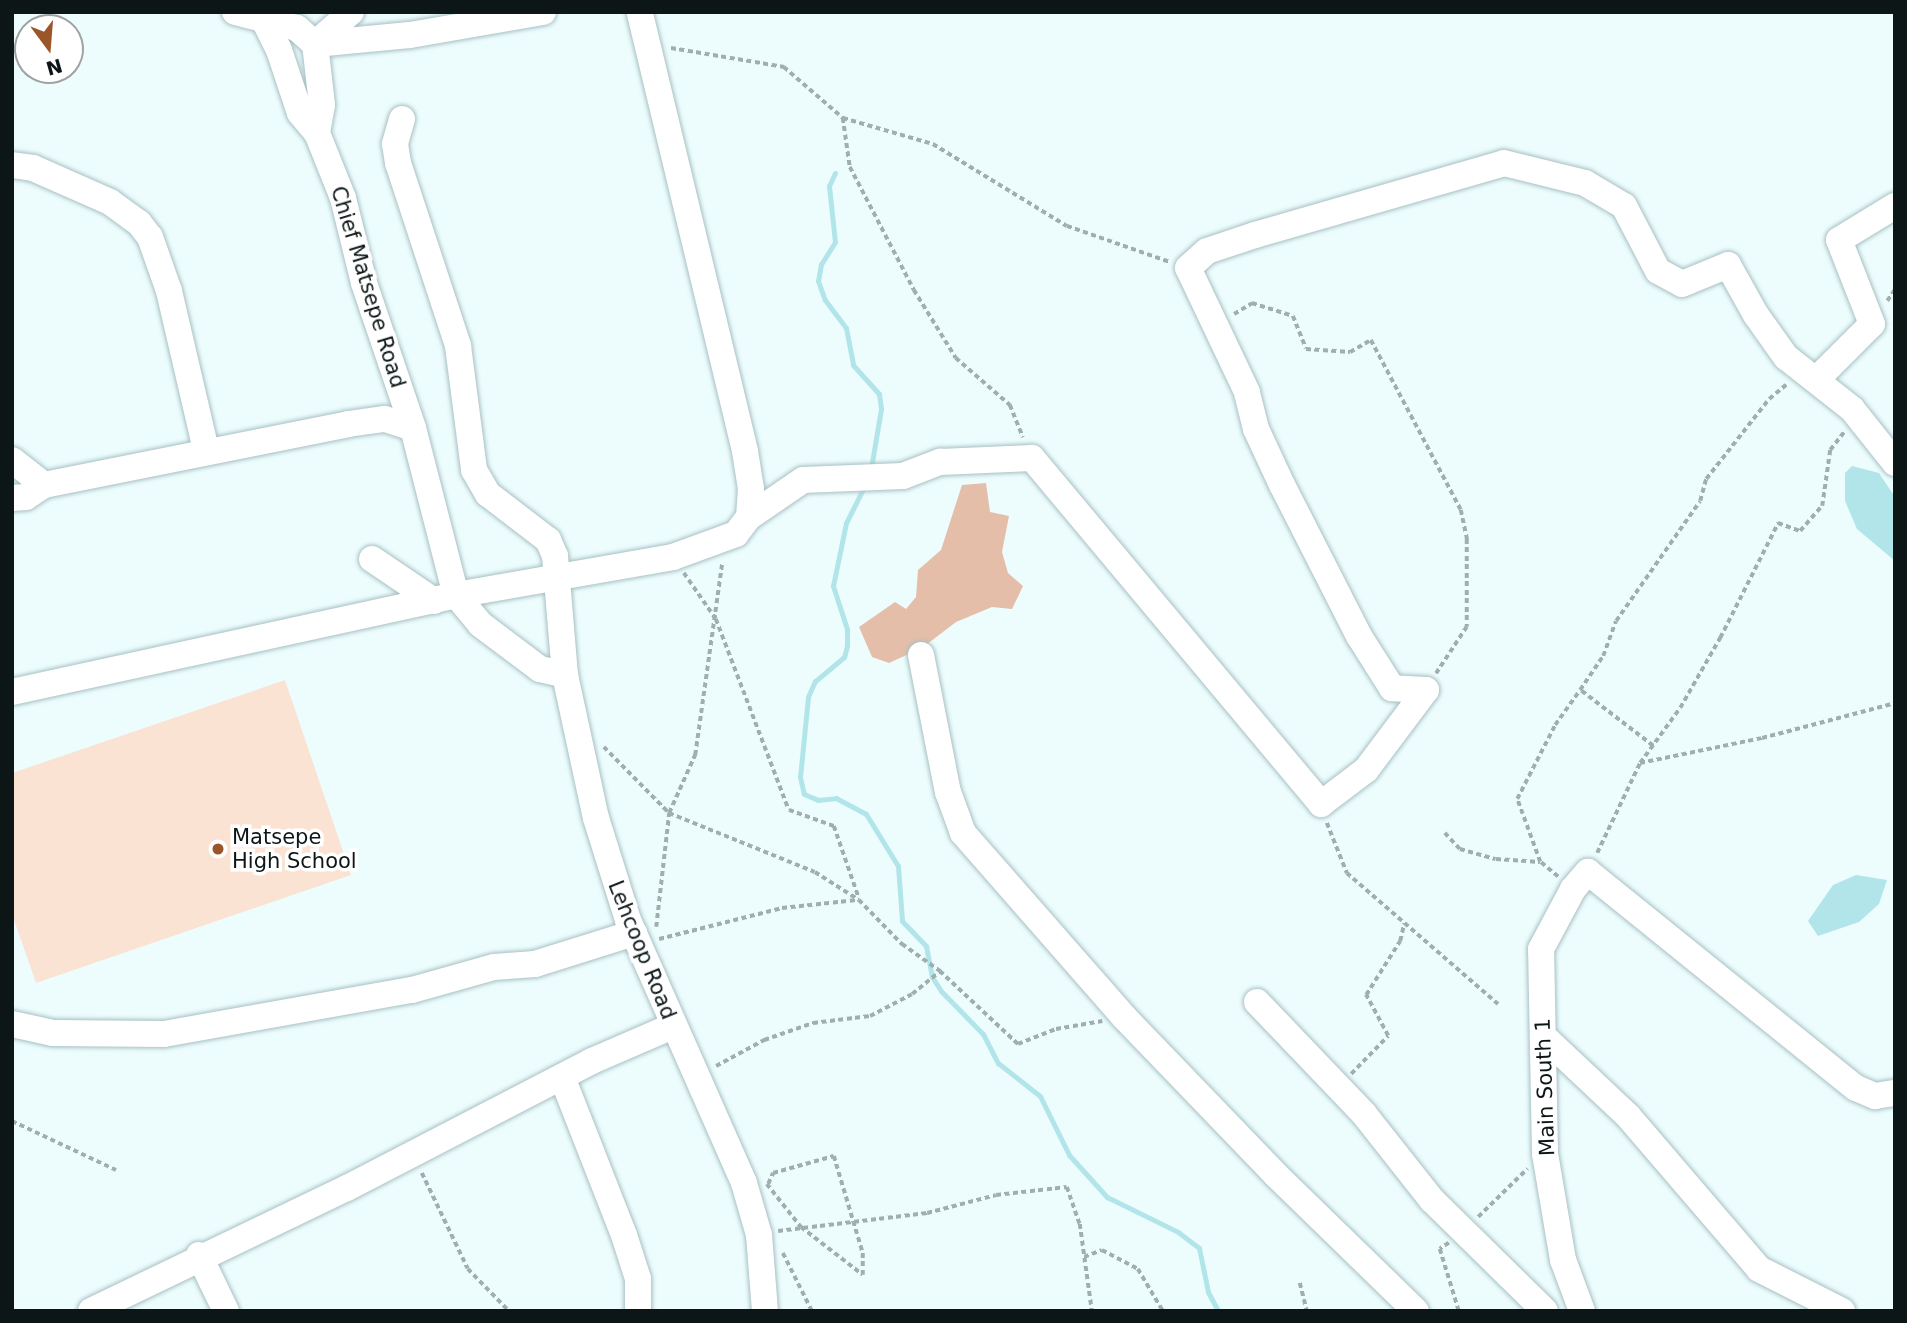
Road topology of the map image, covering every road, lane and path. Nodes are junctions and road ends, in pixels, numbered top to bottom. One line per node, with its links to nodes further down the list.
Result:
1 (235, 12): 5 (street)
2 (351, 12): 6 (street)
3 (543, 12): 6 (street)
4 (640, 12): 7 (street)
5 (262, 15): 6 (street); 10 (street, Chief Matsepe Road)
6 (303, 28): 10 (street)
7 (648, 46): 8 (path); 24 (street)
8 (843, 118): 13 (path); 19 (path)
9 (401, 119): 27 (street, Lehcoop Road)
10 (317, 133): 17 (street, Chief Matsepe Road)
11 (13, 164): 18 (street)
12 (1895, 206): 15 (street)
13 (1188, 268): 14 (street); 15 (street)
14 (1220, 335): 33 (street); 33 (path)
15 (1810, 375): 16 (street); 32 (path)
16 (1837, 397): 21 (street); 37 (path)
17 (413, 428): 18 (street); 28 (street, Chief Matsepe Road)
18 (206, 450): 22 (street)
19 (1032, 458): 24 (street); 39 (street)
20 (12, 460): 22 (street)
21 (1895, 463)
22 (44, 485): 23 (street)
23 (12, 498)
24 (742, 525): 25 (street); 29 (path)
25 (673, 557): 27 (street); 29 (path)
26 (372, 559): 28 (street)
27 (560, 577): 28 (street); 31 (street, Lehcoop Road)
28 (445, 598): 31 (street); 34 (street)
29 (716, 619): 40 (path); 44 (path)
30 (921, 655): 50 (street)
31 (565, 675): 46 (street, Lehcoop Road)
32 (1580, 690): 37 (path); 42 (path)
33 (1426, 691): 39 (street)
34 (12, 692)
35 (1895, 703): 38 (path)
36 (599, 743): 40 (path)
37 (1653, 746): 38 (path)
38 (1640, 763): 43 (path)
39 (1321, 804): 45 (path)
40 (669, 813): 44 (path); 46 (path)
41 (1445, 834): 42 (path)
42 (1539, 862): 43 (path)
43 (1581, 880): 53 (street, Main South 1); 57 (street)
44 (859, 900): 46 (path); 47 (path)
45 (1404, 923): 49 (path); 56 (path)
46 (644, 937): 51 (street); 52 (street, Lehcoop Road)
47 (940, 971): 50 (path); 55 (path)
48 (1258, 1002): 56 (street)
49 (1497, 1004)
50 (1124, 1017): 76 (street)
51 (12, 1024)
52 (673, 1026): 54 (street); 55 (street, Lehcoop Road)
53 (1545, 1038): 78 (street, Main South 1); 79 (street)
54 (562, 1077): 59 (street); 70 (street)
55 (696, 1078): 61 (street, Lehcoop Road)
56 (1340, 1090): 77 (street)
57 (1895, 1093)
58 (12, 1121): 60 (path)
59 (406, 1157): 64 (street); 69 (path)
60 (116, 1170)
61 (756, 1183): 62 (path); 63 (path); 71 (street, Lehcoop Road)
62 (854, 1222): 63 (path); 63 (path); 65 (path)
63 (802, 1227): 72 (path)
64 (199, 1255): 67 (street); 68 (street)
65 (1084, 1257): 73 (path); 74 (path)
66 (1300, 1283): 75 (path)
67 (92, 1311)
68 (226, 1311)
69 (509, 1311)
70 (638, 1311)
71 (765, 1311)
72 (812, 1311)
73 (1092, 1311)
74 (1163, 1311)
75 (1307, 1311)
76 (1416, 1311)
77 (1545, 1311)
78 (1582, 1311)
79 (1842, 1311)

